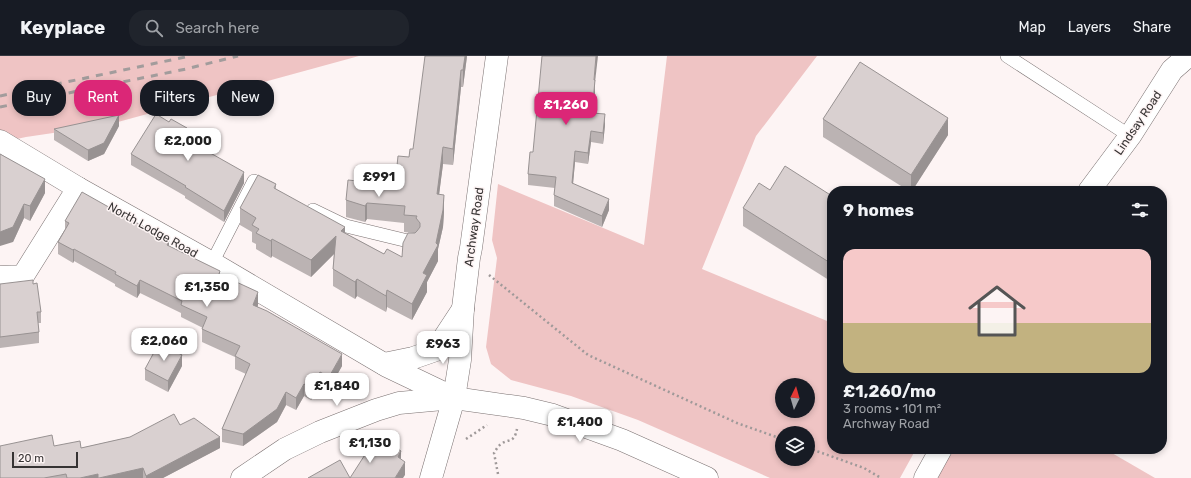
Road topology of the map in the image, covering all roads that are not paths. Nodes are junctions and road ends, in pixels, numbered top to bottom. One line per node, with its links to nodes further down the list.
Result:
1 (497, 56): 13 (street, Archway Road)
2 (1007, 56): 4 (lane)
3 (1188, 56): 4 (street, Lindsay Road)
4 (1130, 136): 6 (street, Lindsay Road)
5 (0, 141): 7 (street, North Lodge Road)
6 (1093, 186)
7 (78, 188): 11 (street, North Lodge Road); 12 (street)
8 (282, 195): 11 (lane)
9 (304, 206): 10 (lane)
10 (412, 242)
11 (212, 263): 14 (street, North Lodge Road)
12 (0, 277)
13 (463, 308): 14 (street); 15 (street, Archway Road)
14 (384, 364): 15 (street, North Lodge Road)
15 (454, 398): 17 (street); 18 (street, Archway Road); 19 (street)
16 (938, 454): 20 (street)
17 (242, 478)
18 (431, 478)
19 (708, 478)
20 (925, 478)

